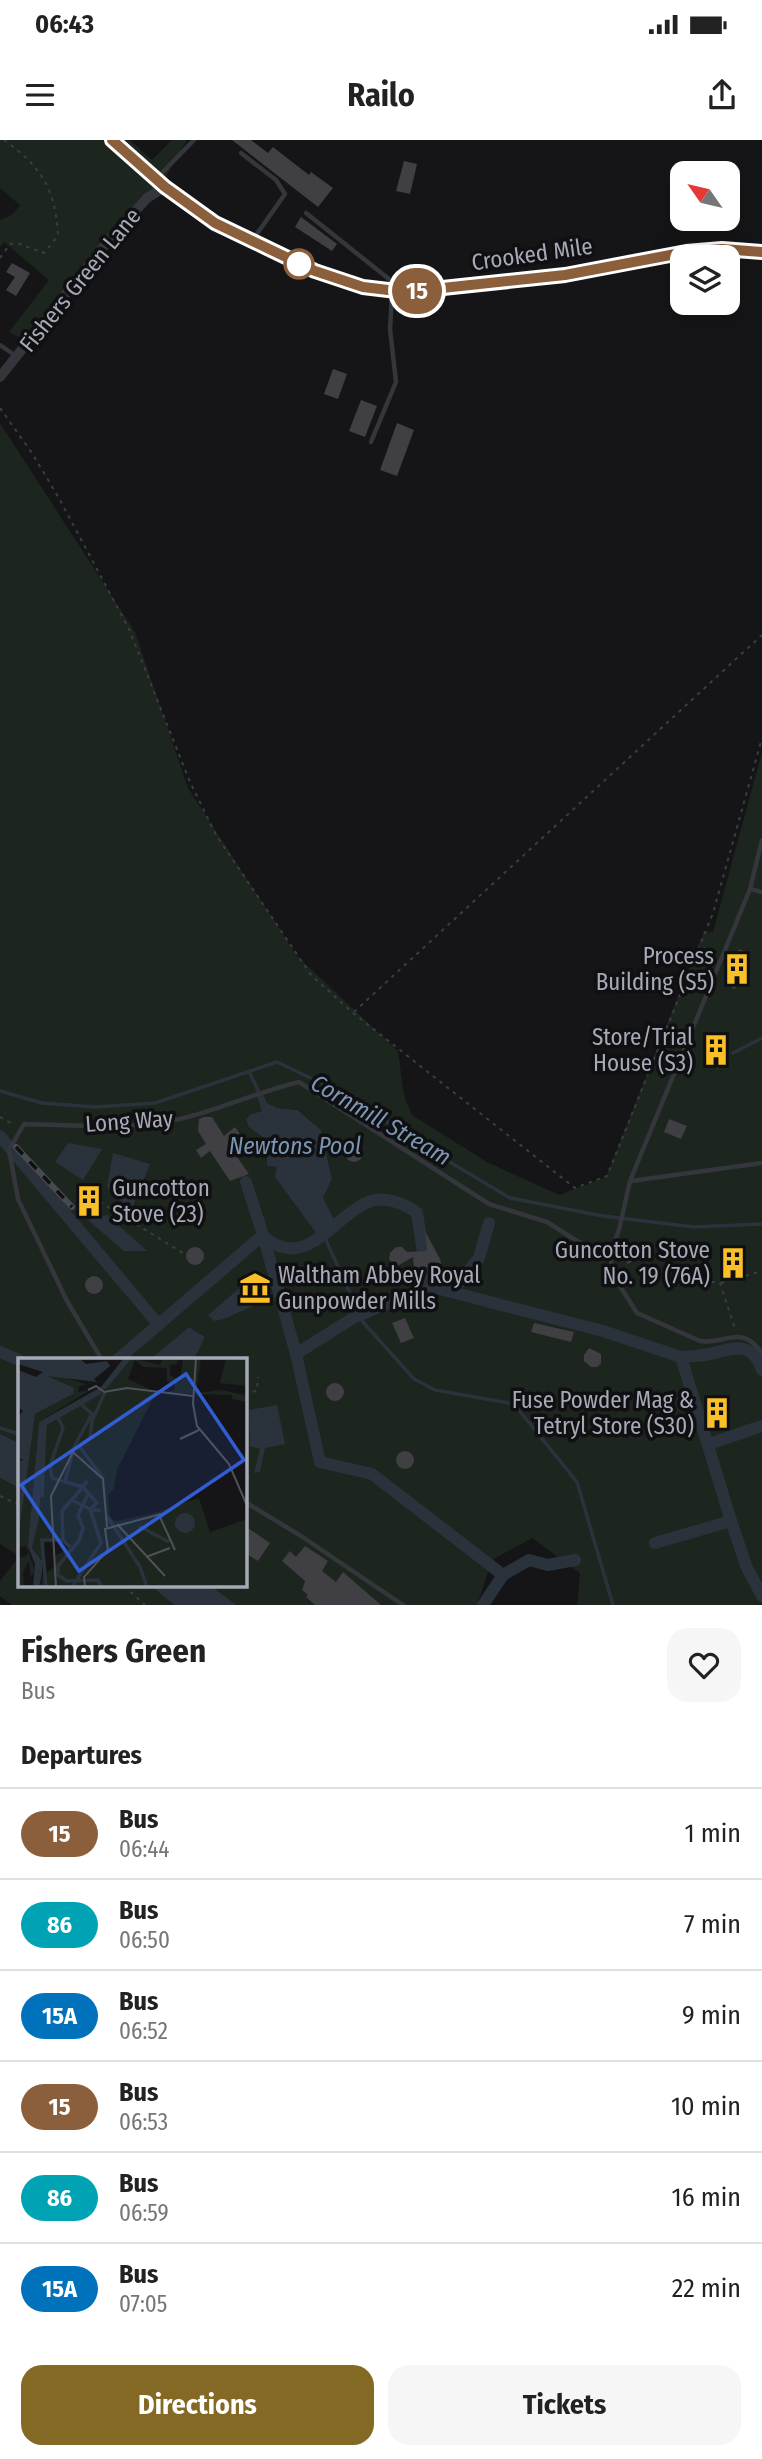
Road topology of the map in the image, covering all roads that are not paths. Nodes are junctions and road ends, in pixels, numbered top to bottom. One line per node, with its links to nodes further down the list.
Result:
1 (112, 140): 4 (main road, Crooked Mile)
2 (194, 140): 4 (lane)
3 (241, 153): 6 (lane)
4 (161, 183): 6 (main road, Crooked Mile); 10 (street, Fishers Green Lane)
5 (306, 212): 8 (lane)
6 (252, 242): 8 (main road, Crooked Mile)
7 (762, 252): 8 (main road, Crooked Mile)
8 (399, 291): 12 (lane)
9 (0, 345): 10 (lane)
10 (17, 357): 11 (street, Fishers Green Lane)
11 (0, 377)
12 (371, 442)
13 (762, 840): 14 (lane)
14 (750, 889): 15 (lane); 17 (lane)
15 (762, 892)
16 (762, 1163): 17 (lane)
17 (630, 1181): 18 (lane)
18 (610, 1253): 19 (lane); 20 (lane, Long Way)
19 (762, 1353)
20 (101, 1358)
21 (247, 1503): 22 (lane)
22 (403, 1605)

